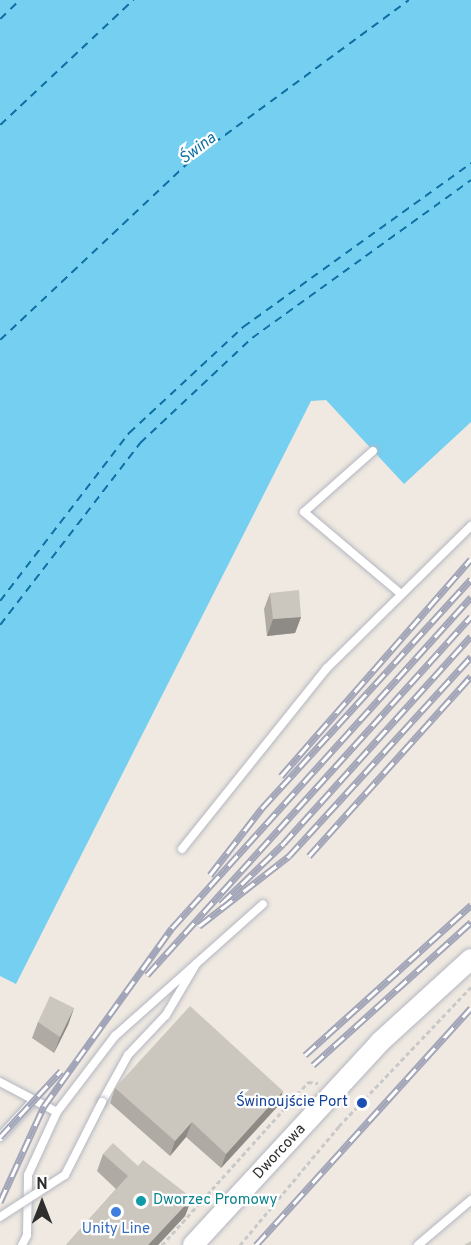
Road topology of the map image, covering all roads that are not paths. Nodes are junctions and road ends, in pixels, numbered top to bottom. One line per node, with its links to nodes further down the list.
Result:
1 (373, 450): 3 (lane)
2 (471, 526): 3 (lane)
3 (401, 594): 4 (lane)
4 (182, 849)
5 (263, 904): 6 (lane)
6 (200, 958): 10 (lane); 13 (lane, bridge)
7 (471, 959): 15 (street, Dworcowa)
8 (0, 1082): 9 (lane)
9 (33, 1101): 10 (lane); 11 (lane)
10 (57, 1112): 14 (lane)
11 (0, 1137)
12 (471, 1200): 16 (lane)
13 (0, 1217)
14 (22, 1245)
15 (194, 1245)
16 (418, 1245)

